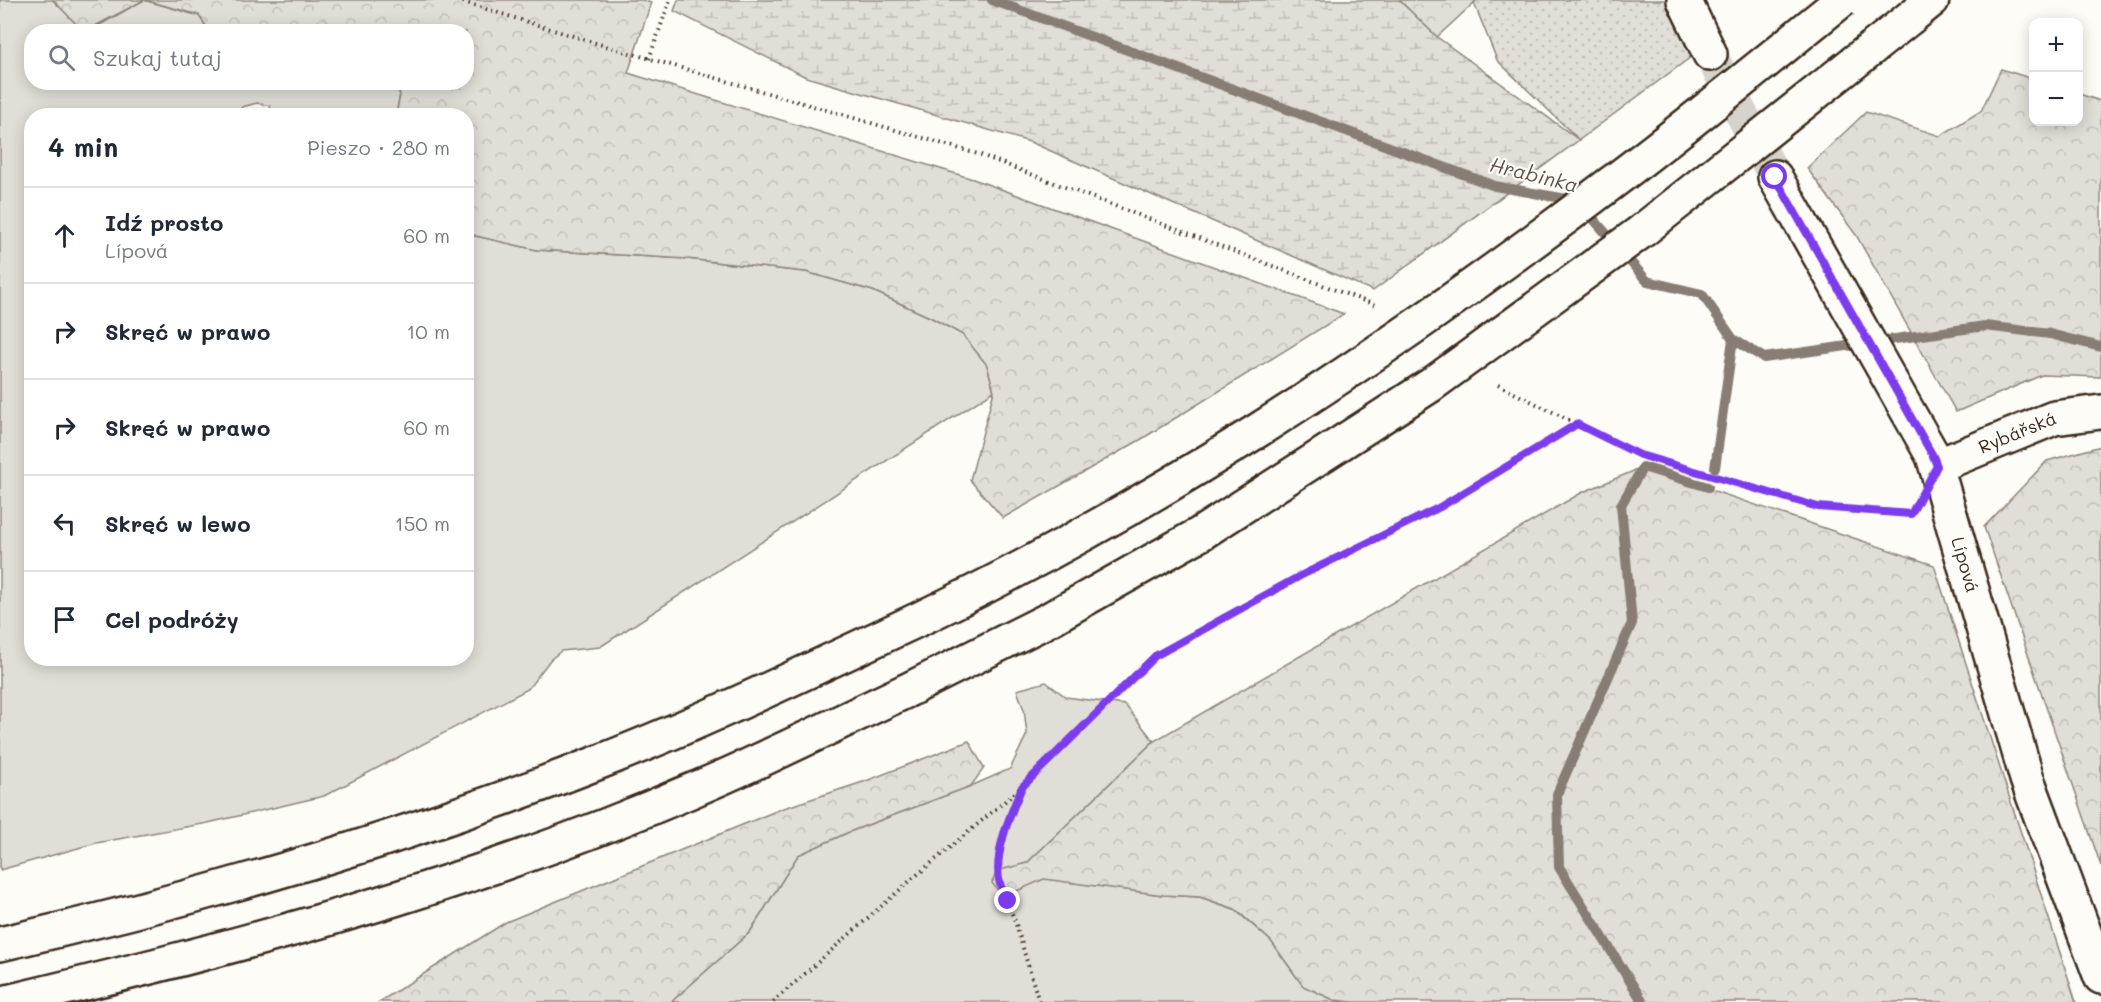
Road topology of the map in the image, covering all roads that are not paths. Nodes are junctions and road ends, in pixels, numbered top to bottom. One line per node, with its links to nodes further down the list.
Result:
1 (1684, 0): 4 (main road)
2 (1842, 0): 8 (main road, bridge)
3 (1921, 8): 10 (main road, bridge)
4 (1710, 54)
5 (1775, 177): 7 (main road, Lípová)
6 (2101, 412): 7 (main road, Rybářská)
7 (1937, 466): 9 (main road, Lípová)
8 (0, 944)
9 (2101, 976)
10 (7, 1002)

